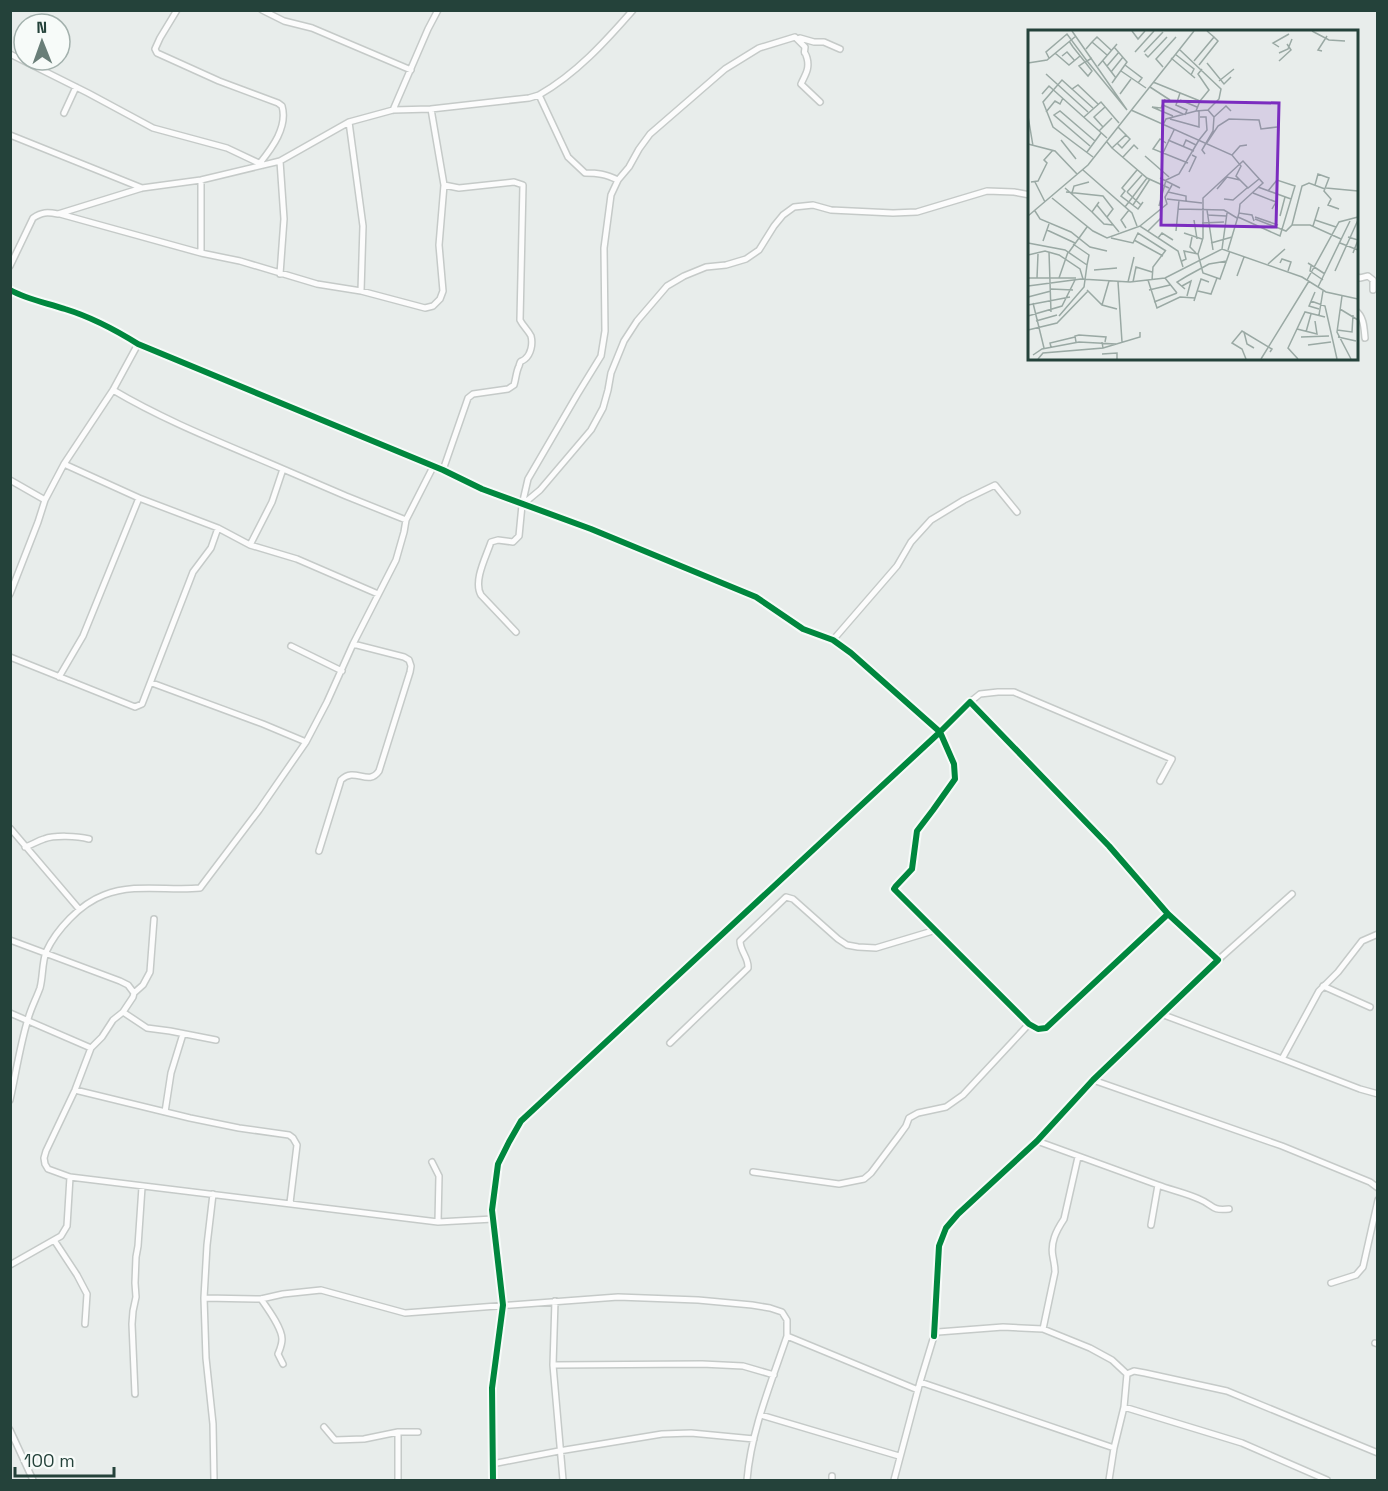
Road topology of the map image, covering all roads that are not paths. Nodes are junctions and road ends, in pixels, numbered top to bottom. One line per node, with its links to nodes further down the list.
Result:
1 (177, 10): 18 (street)
2 (262, 10): 8 (street)
3 (438, 10): 8 (street)
4 (633, 10): 10 (street)
5 (795, 36): 6 (street); 11 (street); 20 (street)
6 (840, 49)
7 (10, 54): 9 (street)
8 (411, 70): 13 (street)
9 (76, 87): 14 (street); 18 (street)
10 (539, 94): 12 (street); 20 (street)
11 (820, 102)
12 (431, 109): 13 (street); 21 (street)
13 (393, 110): 15 (street)
14 (64, 113)
15 (349, 122): 17 (street); 31 (street)
16 (10, 135): 22 (street)
17 (280, 161): 18 (street); 27 (street)
18 (262, 164): 19 (street)
19 (201, 180): 22 (street); 25 (street)
20 (618, 180): 43 (street)
21 (444, 185): 31 (street); 39 (street)
22 (142, 188): 24 (street)
23 (1028, 195): 43 (street)
24 (58, 214): 25 (street); 26 (street)
25 (201, 254): 27 (street)
26 (10, 266)
27 (280, 274): 31 (street)
28 (1358, 278): 30 (street)
29 (10, 290): 34 (street)
30 (1373, 290)
31 (361, 291)
32 (1358, 312): 33 (street)
33 (1365, 338)
34 (138, 344): 35 (street); 37 (street)
35 (112, 390): 36 (street); 38 (street)
36 (64, 464): 41 (street); 42 (street)
37 (433, 467): 39 (street); 45 (street)
38 (283, 469): 45 (street); 47 (street)
39 (442, 470): 43 (street)
40 (10, 480): 42 (street)
41 (139, 498): 46 (street); 56 (street)
42 (45, 500): 48 (street)
43 (522, 505): 50 (street); 51 (street)
44 (1017, 512): 51 (street)
45 (406, 520): 49 (street)
46 (218, 528): 47 (street); 57 (street)
47 (250, 545): 49 (street)
48 (10, 594)
49 (378, 594): 52 (street)
50 (516, 632)
51 (833, 640): 59 (street)
52 (353, 644): 55 (street); 65 (street)
53 (291, 646): 55 (street)
54 (10, 657): 56 (street)
55 (342, 671): 60 (street)
56 (59, 677): 57 (street)
57 (152, 683): 60 (street)
58 (970, 702): 59 (street); 61 (street); 68 (street)
59 (940, 732): 70 (street); 105 (street)
60 (306, 742): 67 (street)
61 (1160, 781)
62 (10, 828): 64 (street)
63 (89, 839): 64 (street)
64 (25, 847): 67 (street)
65 (319, 851)
66 (1292, 894): 74 (street)
67 (79, 909): 73 (street)
68 (1168, 914): 74 (street); 82 (street)
69 (154, 919): 76 (street)
70 (936, 930): 82 (street); 85 (street)
71 (1377, 934): 75 (street)
72 (10, 940): 73 (street)
73 (46, 953): 76 (street); 81 (street)
74 (1218, 960): 80 (street)
75 (1323, 986): 77 (street); 87 (street)
76 (134, 993): 78 (street)
77 (1370, 1007)
78 (123, 1011): 83 (street); 86 (street)
79 (10, 1013): 81 (street)
80 (1161, 1014): 87 (street); 88 (street)
81 (28, 1019): 86 (street); 91 (street)
82 (1029, 1024): 96 (street)
83 (183, 1034): 84 (street); 92 (street)
84 (216, 1040)
85 (670, 1043)
86 (91, 1048): 89 (street)
87 (1282, 1059): 90 (street)
88 (1093, 1080): 93 (street); 100 (street)
89 (75, 1090): 92 (street); 97 (street)
90 (1377, 1094)
91 (10, 1100)
92 (165, 1112): 103 (street)
93 (1037, 1141): 94 (street); 118 (street)
94 (1078, 1157): 98 (street); 116 (street)
95 (432, 1162): 106 (street)
96 (753, 1172)
97 (70, 1177): 99 (street); 108 (street)
98 (1158, 1185): 104 (street); 107 (street)
99 (142, 1187): 101 (street); 125 (street)
100 (1377, 1188)
101 (213, 1194): 103 (street); 111 (street)
102 (1377, 1200): 110 (street)
103 (290, 1203): 106 (street)
104 (1229, 1209)
105 (493, 1219): 106 (street); 114 (street)
106 (438, 1222)
107 (1151, 1225)
108 (54, 1240): 109 (street); 115 (street)
109 (10, 1265)
110 (1331, 1282)
111 (204, 1298): 112 (street); 139 (street)
112 (261, 1299): 114 (street); 119 (street)
113 (555, 1301): 114 (street); 117 (street); 120 (street)
114 (503, 1305): 137 (street)
115 (85, 1324)
116 (1043, 1329): 118 (street); 121 (street)
117 (787, 1336): 122 (street); 124 (street)
118 (934, 1336): 123 (street)
119 (283, 1364)
120 (553, 1365): 122 (street); 134 (street)
121 (1127, 1374): 126 (street); 135 (street)
122 (774, 1375): 127 (street)
123 (920, 1382): 124 (street); 133 (street)
124 (918, 1390): 136 (street)
125 (135, 1394)
126 (1124, 1407): 133 (street); 146 (street)
127 (761, 1415): 132 (street); 136 (street)
128 (324, 1427): 130 (street)
129 (10, 1430): 138 (street)
130 (398, 1432): 131 (street); 140 (street)
131 (418, 1432)
132 (754, 1439): 134 (street); 143 (street)
133 (1114, 1448): 145 (street)
134 (559, 1450): 137 (street); 142 (street)
135 (1377, 1453)
136 (900, 1456): 144 (street)
137 (492, 1464): 141 (street)
138 (33, 1480)
139 (214, 1480)
140 (398, 1480)
141 (493, 1480)
142 (563, 1480)
143 (747, 1480)
144 (894, 1480)
145 (1109, 1480)
146 (1327, 1480)

